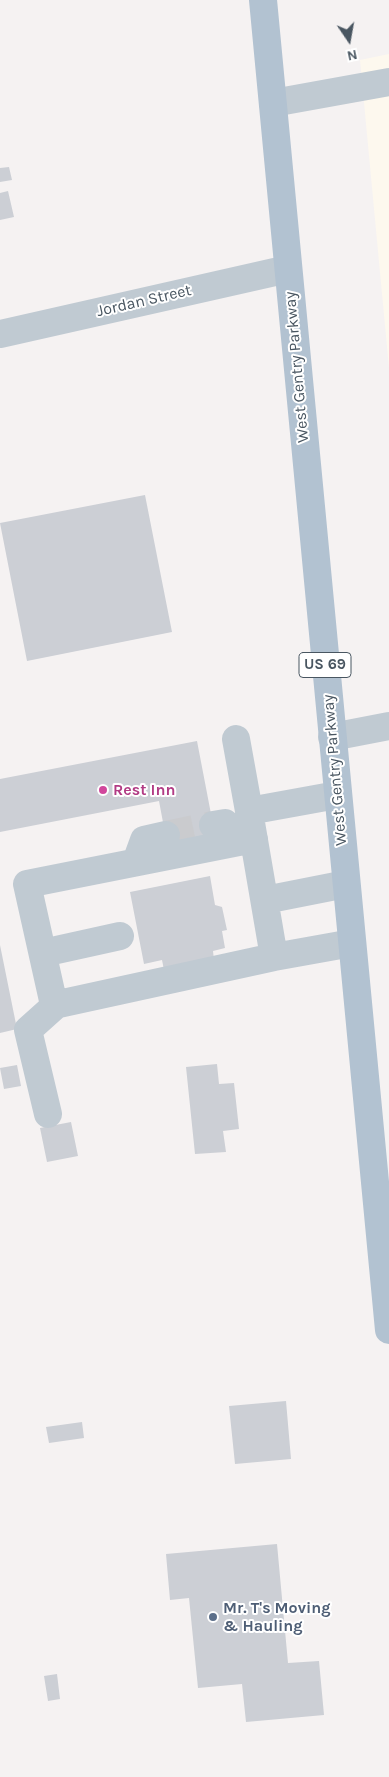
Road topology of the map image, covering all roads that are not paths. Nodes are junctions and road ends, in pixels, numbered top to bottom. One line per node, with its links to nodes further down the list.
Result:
1 (263, 0): 3 (main road, West Gentry Parkway / US 69)
2 (389, 82): 3 (street)
3 (273, 103): 4 (main road, West Gentry Parkway / US 69)
4 (288, 269): 5 (street, Jordan Street); 7 (main road, West Gentry Parkway / US 69)
5 (0, 334)
6 (389, 726): 7 (street)
7 (332, 737): 9 (main road, West Gentry Parkway / US 69)
8 (236, 738): 10 (street)
9 (337, 795): 10 (street); 15 (main road, West Gentry Parkway / US 69)
10 (249, 811): 13 (street)
11 (213, 825): 13 (street)
12 (166, 835): 14 (street)
13 (245, 841): 14 (street); 16 (street)
14 (136, 862): 19 (street)
15 (346, 884): 16 (street); 18 (main road, West Gentry Parkway / US 69)
16 (265, 900): 20 (street)
17 (120, 936): 19 (street)
18 (352, 943): 20 (street); 23 (main road, West Gentry Parkway / US 69)
19 (42, 953): 21 (street)
20 (274, 957): 21 (street)
21 (57, 1004): 22 (street)
22 (48, 1114)
23 (389, 1330)

